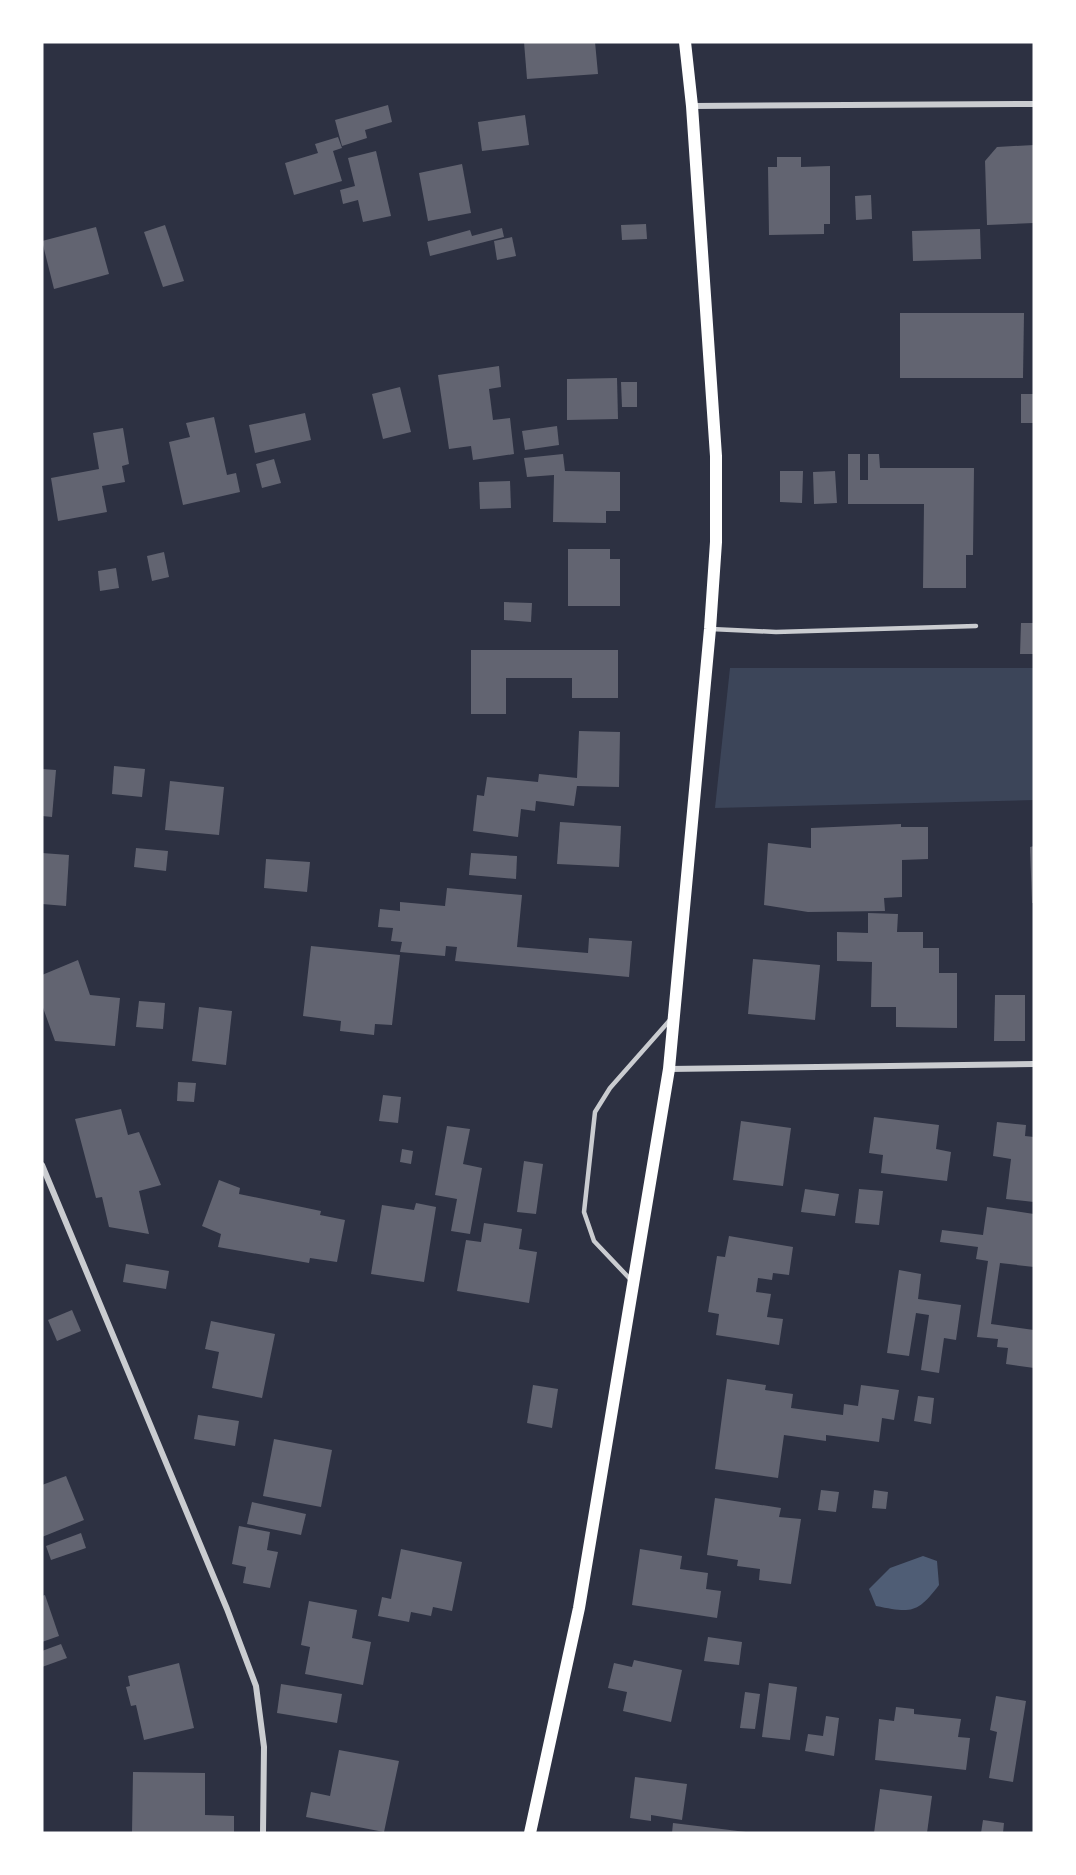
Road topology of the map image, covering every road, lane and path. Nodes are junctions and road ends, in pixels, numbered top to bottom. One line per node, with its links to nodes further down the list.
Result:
1 (685, 42): 3 (main road)
2 (1034, 104): 3 (street)
3 (692, 106): 5 (main road)
4 (976, 626): 5 (lane)
5 (710, 629): 6 (main road)
6 (675, 1013): 8 (main road); 10 (lane)
7 (1034, 1064): 8 (street)
8 (669, 1069): 10 (main road)
9 (42, 1165): 11 (street)
10 (633, 1282): 12 (main road)
11 (263, 1833)
12 (530, 1833)

